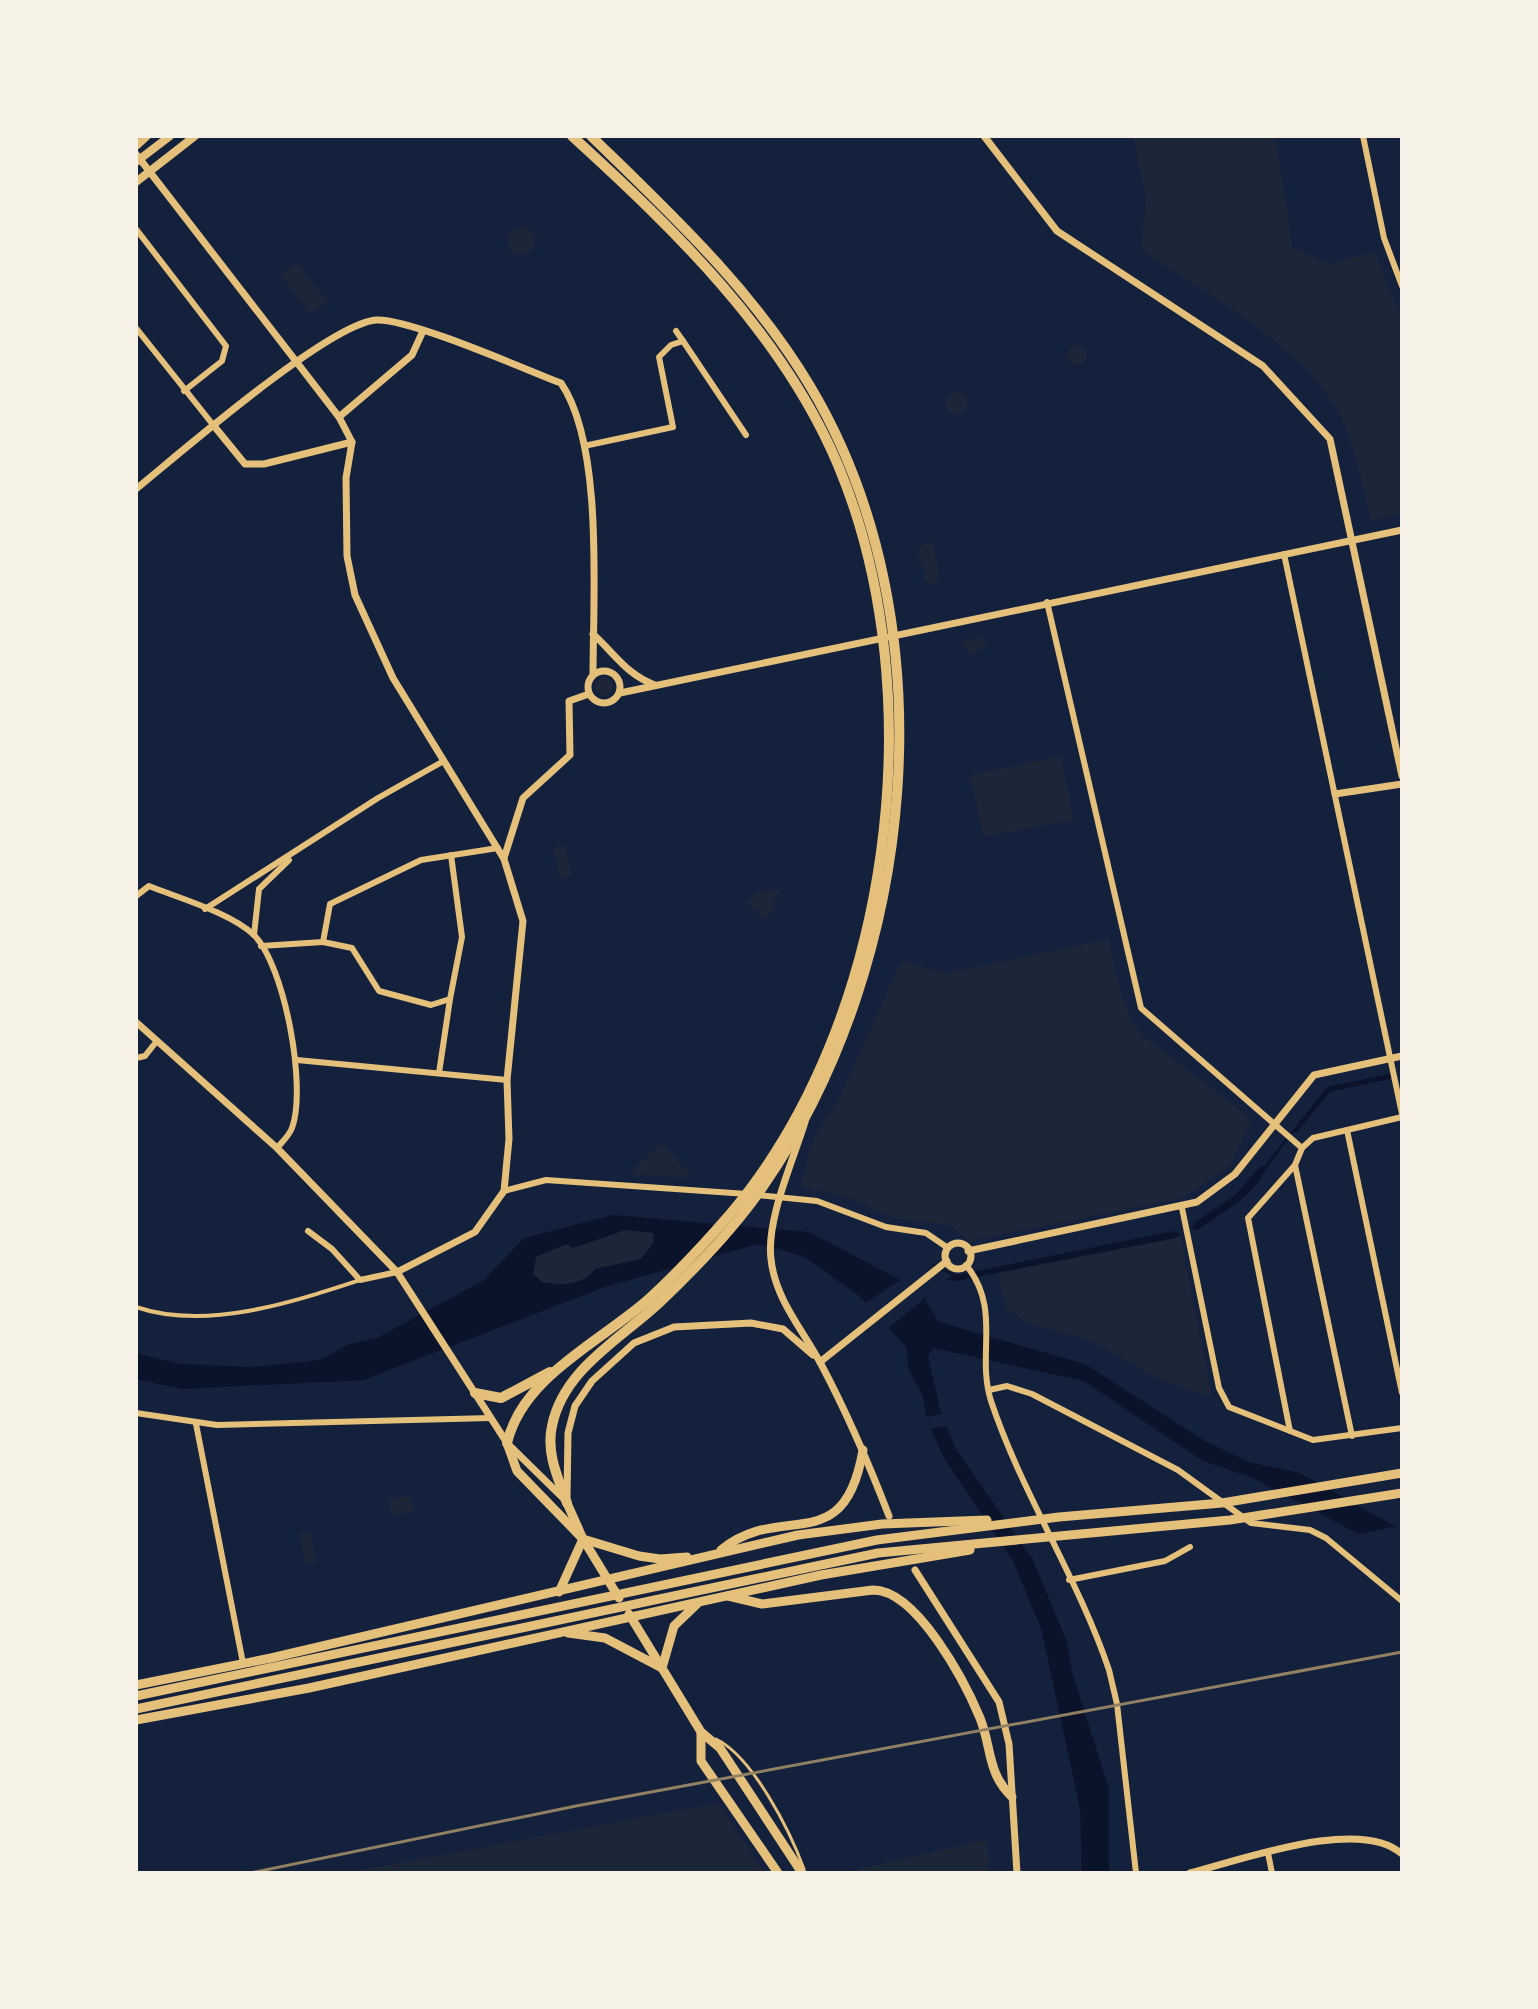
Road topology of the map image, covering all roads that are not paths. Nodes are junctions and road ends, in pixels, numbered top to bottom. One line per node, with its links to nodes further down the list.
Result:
1 (147, 136): 8 (main road)
2 (170, 136): 10 (main road)
3 (195, 136): 11 (main road)
4 (572, 136): 31 (highway)
5 (591, 136): 31 (highway)
6 (984, 136): 29 (street)
7 (1363, 136): 14 (street)
8 (136, 146)
9 (136, 154): 10 (street)
10 (140, 163): 20 (street)
11 (136, 182)
12 (136, 229): 21 (street)
13 (1402, 253): 14 (street)
14 (1390, 255): 15 (street)
15 (1402, 286)
16 (136, 328): 21 (street)
17 (423, 331): 20 (street); 22 (street); 26 (street)
18 (676, 331): 19 (street)
19 (683, 341): 24 (street); 26 (street)
20 (296, 363): 22 (street); 23 (street)
21 (184, 391): 23 (street)
22 (339, 417): 25 (street)
23 (214, 426): 25 (street); 27 (street)
24 (746, 435)
25 (352, 442): 39 (street)
26 (584, 446): 33 (street)
27 (136, 489)
28 (1402, 530): 29 (street)
29 (1351, 538): 30 (street); 40 (street)
30 (1284, 553): 32 (street); 42 (street)
31 (883, 601): 34 (highway)
32 (1047, 602): 36 (street); 63 (street)
33 (593, 634): 35 (street); 36 (street)
34 (893, 664): 62 (highway); 68 (highway)
35 (593, 675): 37 (street); 38 (street)
36 (656, 686): 37 (street)
37 (620, 693): 38 (street)
38 (589, 694): 46 (street)
39 (442, 762): 43 (street); 44 (street)
40 (1402, 776)
41 (1402, 784): 42 (street)
42 (1335, 794): 57 (street)
43 (498, 848): 45 (street); 46 (street)
44 (297, 852): 48 (street); 49 (street)
45 (451, 855): 50 (street); 52 (street)
46 (504, 859): 60 (street)
47 (136, 896): 48 (street)
48 (205, 909): 49 (street)
49 (254, 935): 51 (street)
50 (323, 942): 51 (street); 52 (street)
51 (261, 946): 58 (street)
52 (450, 999): 59 (street)
53 (136, 1022): 54 (street)
54 (156, 1042): 56 (street); 66 (street)
55 (1402, 1056): 57 (street)
56 (136, 1058)
57 (1392, 1059): 61 (street); 63 (street)
58 (297, 1060): 59 (street); 66 (street)
59 (439, 1073): 60 (street)
60 (507, 1080): 69 (street)
61 (1402, 1115): 64 (street)
62 (805, 1120): 68 (highway); 80 (street)
63 (1274, 1123): 65 (street); 70 (street)
64 (1347, 1130): 65 (street); 83 (street)
65 (1301, 1147): 67 (street)
66 (277, 1148): 76 (street)
67 (1295, 1165): 89 (street); 90 (street)
68 (768, 1170): 79 (highway)
69 (504, 1191): 72 (street); 76 (street)
70 (1182, 1208): 73 (street); 89 (street)
71 (308, 1231): 77 (street)
72 (948, 1248): 73 (street); 74 (street)
73 (968, 1251): 75 (street)
74 (947, 1261): 75 (street); 80 (street)
75 (969, 1269): 84 (street)
76 (397, 1272): 77 (street); 82 (street)
77 (360, 1280): 78 (street)
78 (136, 1307)
79 (604, 1343): 81 (highway); 95 (highway)
80 (820, 1362): 92 (street); 95 (street)
81 (556, 1369): 82 (highway); 91 (highway)
82 (474, 1391): 86 (street)
83 (1402, 1393)
84 (990, 1394): 104 (street); 109 (street)
85 (136, 1413): 87 (street)
86 (491, 1418): 87 (street); 91 (street)
87 (196, 1424): 113 (street)
88 (1402, 1428): 90 (street)
89 (1290, 1431): 90 (street)
90 (1352, 1436)
91 (507, 1443): 95 (street); 99 (main road)
92 (863, 1450): 96 (street); 101 (main road)
93 (1402, 1473): 97 (main road)
94 (1402, 1493): 98 (main road)
95 (567, 1503): 99 (main road)
96 (889, 1516)
97 (1059, 1517): 101 (main road); 116 (main road)
98 (1069, 1535): 107 (main road); 117 (main road)
99 (583, 1539): 101 (main road); 105 (main road); 106 (main road)
100 (1190, 1547): 104 (street)
101 (712, 1555): 102 (main road)
102 (675, 1565): 105 (main road); 110 (main road)
103 (915, 1570): 120 (street)
104 (1069, 1580): 126 (street)
105 (608, 1581): 106 (main road); 111 (main road)
106 (559, 1592): 113 (main road)
107 (725, 1595): 108 (main road); 120 (main road)
108 (705, 1599): 110 (main road); 114 (main road)
109 (1402, 1601)
110 (690, 1603): 111 (main road)
111 (630, 1616): 112 (main road); 114 (main road)
112 (557, 1632): 114 (main road); 118 (main road)
113 (243, 1663): 115 (main road)
114 (662, 1668): 119 (main road)
115 (136, 1685)
116 (136, 1696)
117 (136, 1709)
118 (136, 1720)
119 (701, 1732): 123 (main road); 124 (main road)
120 (1012, 1797): 125 (street)
121 (1268, 1853): 122 (street); 127 (street); 128 (street)
122 (1402, 1854)
123 (778, 1873)
124 (804, 1873)
125 (1017, 1873)
126 (1136, 1873)
127 (1190, 1873)
128 (1272, 1873)

